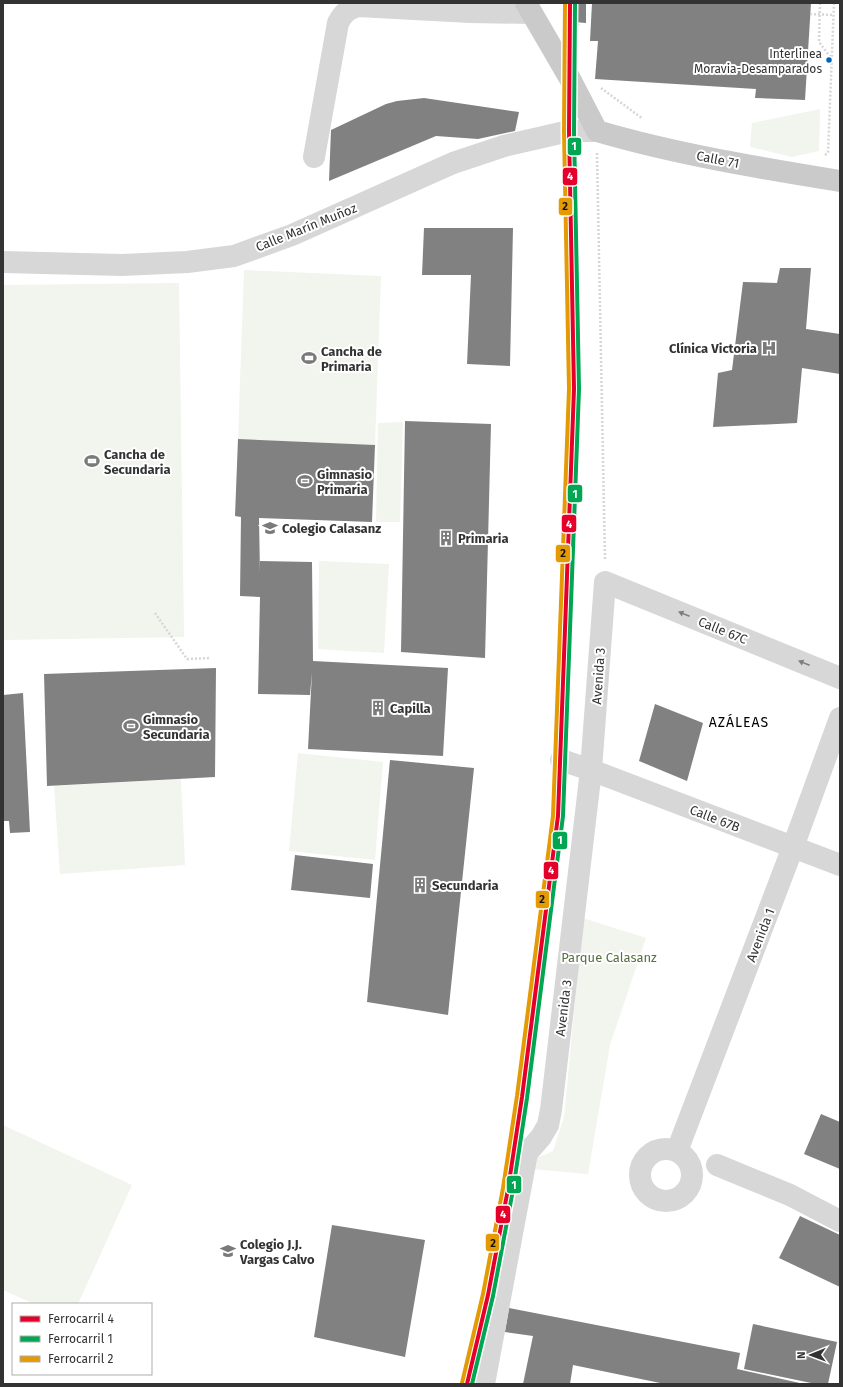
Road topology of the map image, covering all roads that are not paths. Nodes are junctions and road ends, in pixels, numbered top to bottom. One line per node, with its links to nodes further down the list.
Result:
1 (528, 8): 2 (main road); 3 (street)
2 (597, 131): 4 (main road, Calle 71); 5 (street, Calle Marín Muñoz)
3 (314, 157)
4 (840, 181)
5 (3, 262)
6 (605, 582): 7 (street, Calle 67C, one-way to 6); 10 (street, Avenida 3)
7 (840, 678)
8 (840, 718): 11 (street, Avenida 1)
9 (561, 760): 10 (street)
10 (591, 770): 11 (street, Calle 67B); 16 (street, Avenida 3)
11 (793, 847): 12 (street, Calle 67B); 13 (street, Avenida 1)
12 (840, 865)
13 (678, 1151)
14 (717, 1165): 15 (street)
15 (840, 1221)
16 (484, 1384)

